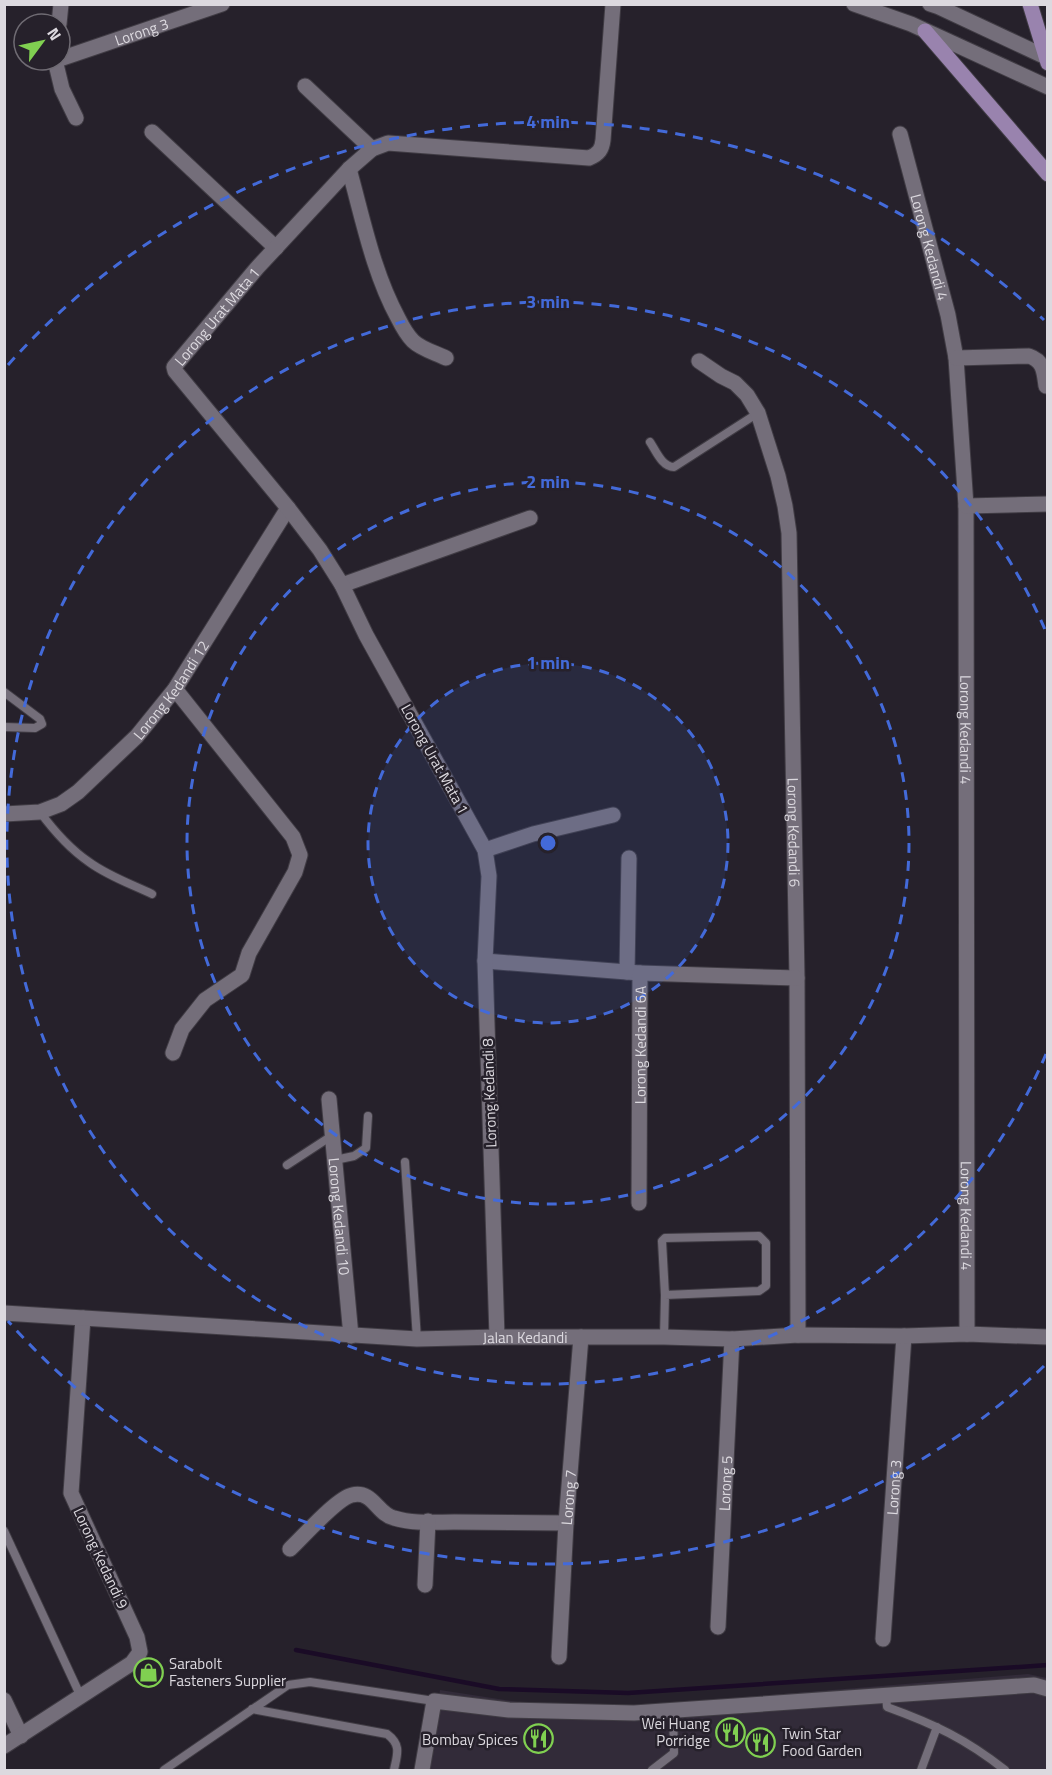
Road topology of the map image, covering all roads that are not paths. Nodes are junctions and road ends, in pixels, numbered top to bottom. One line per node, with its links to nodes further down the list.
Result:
1 (222, 4): 7 (street, Lorong 3)
2 (613, 4): 15 (street)
3 (854, 4): 6 (street)
4 (930, 4): 8 (street)
5 (1030, 4): 8 (main road)
6 (926, 31): 11 (street); 17 (main road)
7 (72, 55)
8 (1047, 59)
9 (59, 72): 12 (street, Lorong 3)
10 (305, 86): 15 (street)
11 (1047, 87)
12 (76, 118)
13 (152, 132): 18 (street)
14 (900, 134): 20 (street, Lorong Kedandi 4)
15 (372, 149): 16 (street, Lorong Urat Mata 1)
16 (349, 169): 18 (street, Lorong Urat Mata 1); 19 (street)
17 (1047, 174)
18 (276, 248): 27 (street, Lorong Urat Mata 1)
19 (446, 358)
20 (956, 358): 22 (street); 26 (street, Lorong Kedandi 4)
21 (699, 362): 23 (street, Lorong Kedandi 6)
22 (1046, 386)
23 (758, 412): 24 (lane); 41 (street, Lorong Kedandi 6)
24 (650, 442)
25 (1047, 504): 26 (street)
26 (966, 506): 53 (street, Lorong Kedandi 4)
27 (288, 508): 29 (street, Lorong Urat Mata 1); 30 (street, Lorong Kedandi 12)
28 (530, 518): 29 (street)
29 (342, 585): 36 (street, Lorong Urat Mata 1)
30 (175, 689): 33 (street, Lorong Kedandi 12); 42 (street)
31 (4, 693): 32 (lane)
32 (4, 726)
33 (40, 812): 34 (street, Lorong Kedandi 12); 38 (lane)
34 (4, 814)
35 (612, 815): 36 (street)
36 (485, 850): 39 (street, Lorong Kedandi 8)
37 (629, 858): 40 (street)
38 (152, 894)
39 (485, 961): 40 (street); 57 (street, Lorong Kedandi 8)
40 (634, 972): 41 (street, Lorong Kedandi 6A); 49 (street, Lorong Kedandi 6A)
41 (797, 978): 54 (street, Lorong Kedandi 6)
42 (174, 1053)
43 (329, 1099): 45 (street, Lorong Kedandi 10)
44 (368, 1116): 46 (lane)
45 (333, 1135): 46 (street, Lorong Kedandi 10); 48 (lane)
46 (335, 1160): 55 (street, Lorong Kedandi 10)
47 (405, 1162): 61 (lane)
48 (287, 1165)
49 (639, 1203)
50 (665, 1295): 50 (lane); 59 (lane)
51 (4, 1313): 52 (street, Jalan Kedandi)
52 (82, 1318): 55 (street, Jalan Kedandi); 73 (street, Lorong Kedandi 9)
53 (967, 1334): 56 (street, Jalan Kedandi); 60 (street, Jalan Kedandi)
54 (798, 1335): 56 (street, Jalan Kedandi); 62 (street, Jalan Kedandi)
55 (351, 1336): 61 (street, Jalan Kedandi)
56 (904, 1336): 69 (street, Lorong 3)
57 (497, 1337): 58 (street, Jalan Kedandi); 61 (street, Jalan Kedandi)
58 (580, 1337): 59 (street, Jalan Kedandi); 64 (street, Lorong 7)
59 (664, 1337): 62 (street, Jalan Kedandi)
60 (1047, 1337)
61 (417, 1339)
62 (732, 1339): 68 (street, Lorong 5)
63 (428, 1521): 64 (street); 66 (street); 67 (street)
64 (566, 1523): 70 (street, Lorong 7)
65 (4, 1531): 73 (lane)
66 (290, 1550)
67 (425, 1585)
68 (718, 1627)
69 (883, 1639)
70 (559, 1657)
71 (1047, 1689): 72 (street)
72 (886, 1696): 77 (street); 78 (lane)
73 (81, 1698): 79 (street)
74 (4, 1700): 79 (street)
75 (434, 1701): 76 (lane); 77 (street); 83 (street)
76 (252, 1709): 81 (lane); 82 (lane)
77 (672, 1711): 84 (lane)
78 (938, 1727): 85 (lane); 86 (lane)
79 (21, 1736): 80 (street)
80 (4, 1746)
81 (164, 1770)
82 (394, 1770)
83 (422, 1770)
84 (652, 1770)
85 (921, 1770)
86 (1005, 1770)

